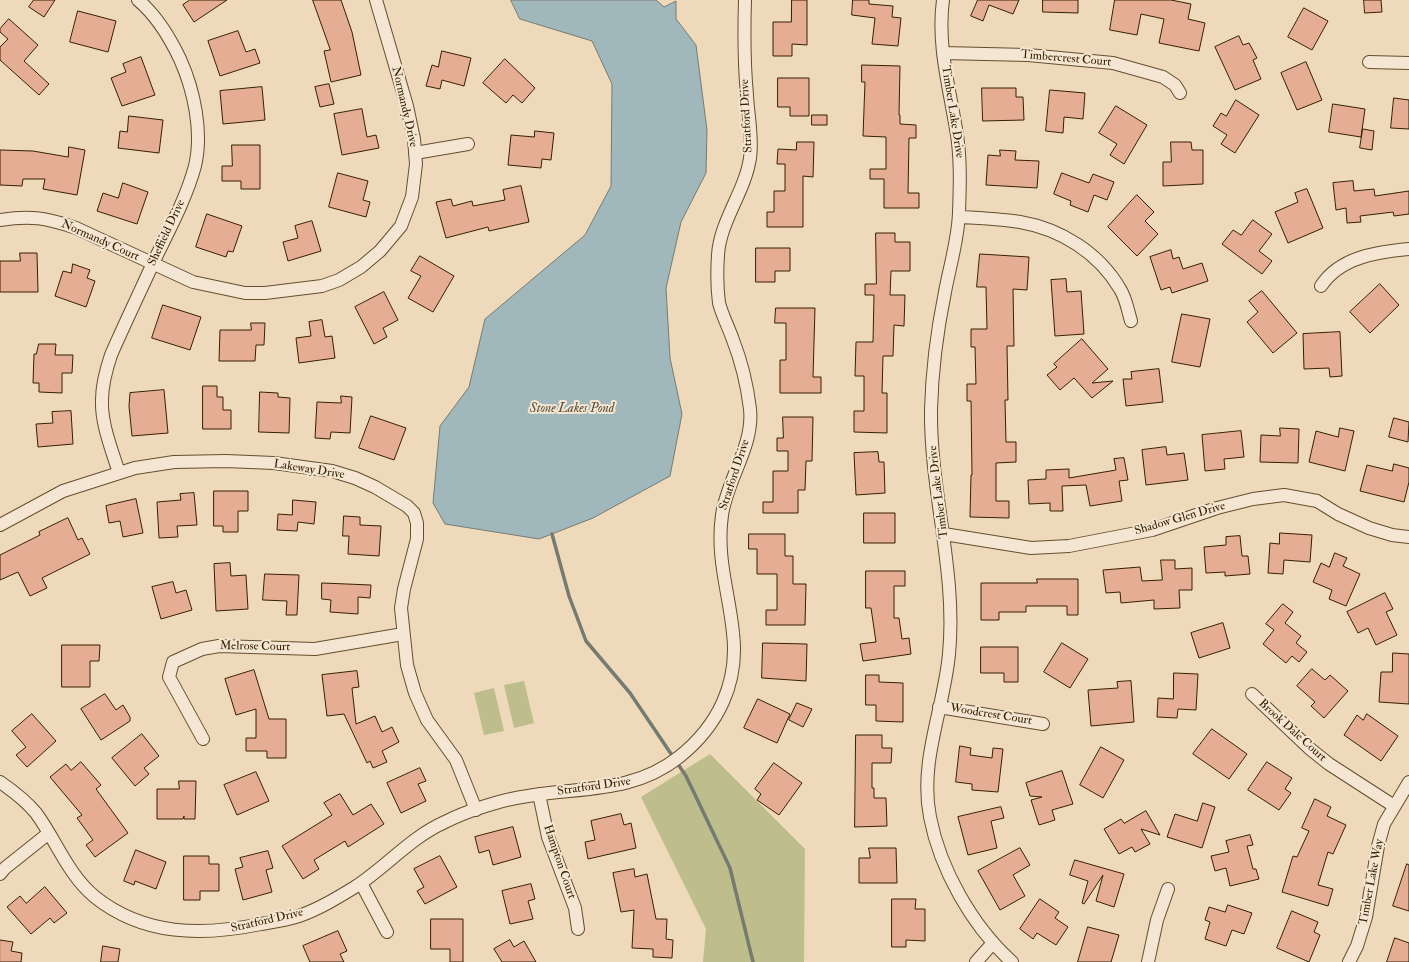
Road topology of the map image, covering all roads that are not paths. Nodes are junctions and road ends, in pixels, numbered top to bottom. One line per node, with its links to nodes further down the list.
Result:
1 (138, 0): 14 (street, Sheffield Drive)
2 (376, 0): 10 (street, Normandy Drive)
3 (745, 0): 28 (street, Stratford Drive)
4 (942, 0): 5 (street, Timber Lake Drive)
5 (943, 53): 8 (street, Timbercrest Court); 11 (street, Timber Lake Drive)
6 (1369, 62): 7 (street)
7 (1409, 63)
8 (1180, 93)
9 (468, 144): 10 (street)
10 (415, 153): 14 (street, Normandy Drive)
11 (959, 217): 16 (street); 19 (street, Timber Lake Drive)
12 (0, 220): 14 (street, Normandy Court)
13 (1409, 249): 15 (street)
14 (153, 264): 17 (street, Sheffield Drive)
15 (1321, 286)
16 (1131, 321)
17 (119, 473): 18 (street, Lakeway Drive); 21 (street, Lakeway Drive)
18 (0, 525)
19 (944, 534): 20 (street, Shadow Glen Drive); 23 (street, Timber Lake Drive)
20 (1409, 537)
21 (402, 634): 25 (street, Melrose Court); 30 (street, Lakeway Drive)
22 (1252, 694): 29 (street, Brook Dale Court)
23 (939, 707): 24 (street, Woodcrest Court); 37 (street, Timber Lake Drive)
24 (1043, 724)
25 (203, 739)
26 (0, 782): 31 (street, Stratford Drive)
27 (1409, 782): 29 (street, Timber Lake Way)
28 (539, 794): 30 (street, Stratford Drive); 35 (street, Hampton Court)
29 (1394, 806): 41 (street, Timber Lake Way)
30 (476, 810): 33 (street, Stratford Drive)
31 (48, 833): 32 (street); 33 (street, Stratford Drive)
32 (0, 874)
33 (361, 883): 36 (street)
34 (1168, 889): 40 (street)
35 (578, 929)
36 (387, 932)
37 (992, 944): 38 (street); 39 (street, Timber Lake Drive)
38 (976, 962)
39 (1012, 962)
40 (1148, 962)
41 (1348, 962)

